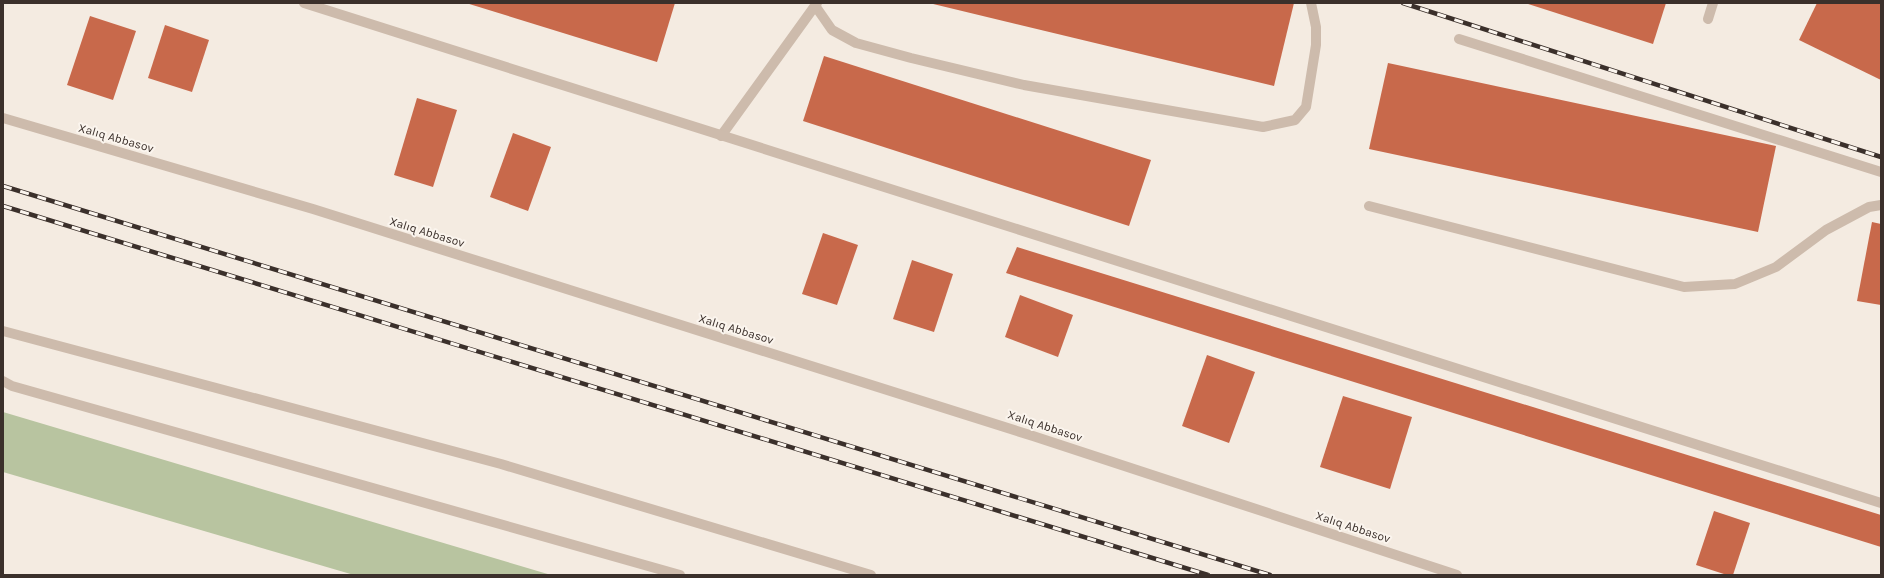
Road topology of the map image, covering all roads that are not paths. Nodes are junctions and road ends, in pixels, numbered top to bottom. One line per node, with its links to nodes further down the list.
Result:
1 (304, 3): 8 (street)
2 (1311, 3): 4 (street)
3 (1714, 3): 5 (street)
4 (817, 5): 8 (street)
5 (1708, 19)
6 (1459, 39): 9 (street)
7 (3, 118): 17 (street, Xalıq Abbasov)
8 (721, 136): 14 (street)
9 (1881, 172)
10 (1881, 205): 11 (street)
11 (1369, 206)
12 (3, 331): 16 (street)
13 (3, 381): 15 (street)
14 (1881, 504)
15 (680, 575)
16 (871, 575)
17 (1457, 575)

